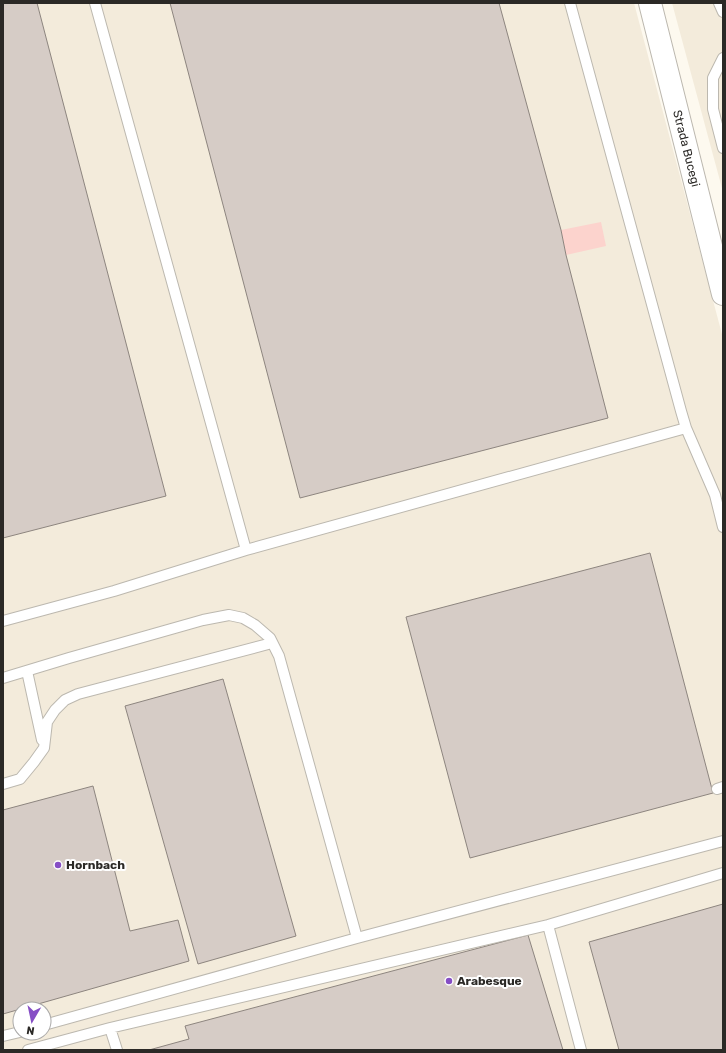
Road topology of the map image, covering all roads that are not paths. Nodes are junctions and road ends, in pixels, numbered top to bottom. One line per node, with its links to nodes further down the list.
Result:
1 (95, 3): 11 (lane)
2 (570, 3): 9 (lane)
3 (650, 3): 8 (street, Strada Bucegi)
4 (719, 3): 5 (lane)
5 (723, 12)
6 (723, 58): 7 (lane)
7 (723, 148)
8 (723, 294)
9 (686, 428): 10 (lane); 11 (lane)
10 (723, 527)
11 (246, 550): 12 (lane)
12 (3, 621)
13 (272, 643): 14 (lane); 16 (lane); 21 (lane)
14 (27, 671): 15 (lane); 16 (lane)
15 (3, 678)
16 (44, 748): 17 (lane)
17 (3, 784)
18 (723, 841): 21 (lane)
19 (723, 874): 20 (lane)
20 (548, 925): 23 (lane); 26 (lane)
21 (357, 938): 22 (lane)
22 (52, 1023)
23 (110, 1028): 24 (lane); 25 (lane)
24 (28, 1050)
25 (117, 1050)
26 (582, 1050)

